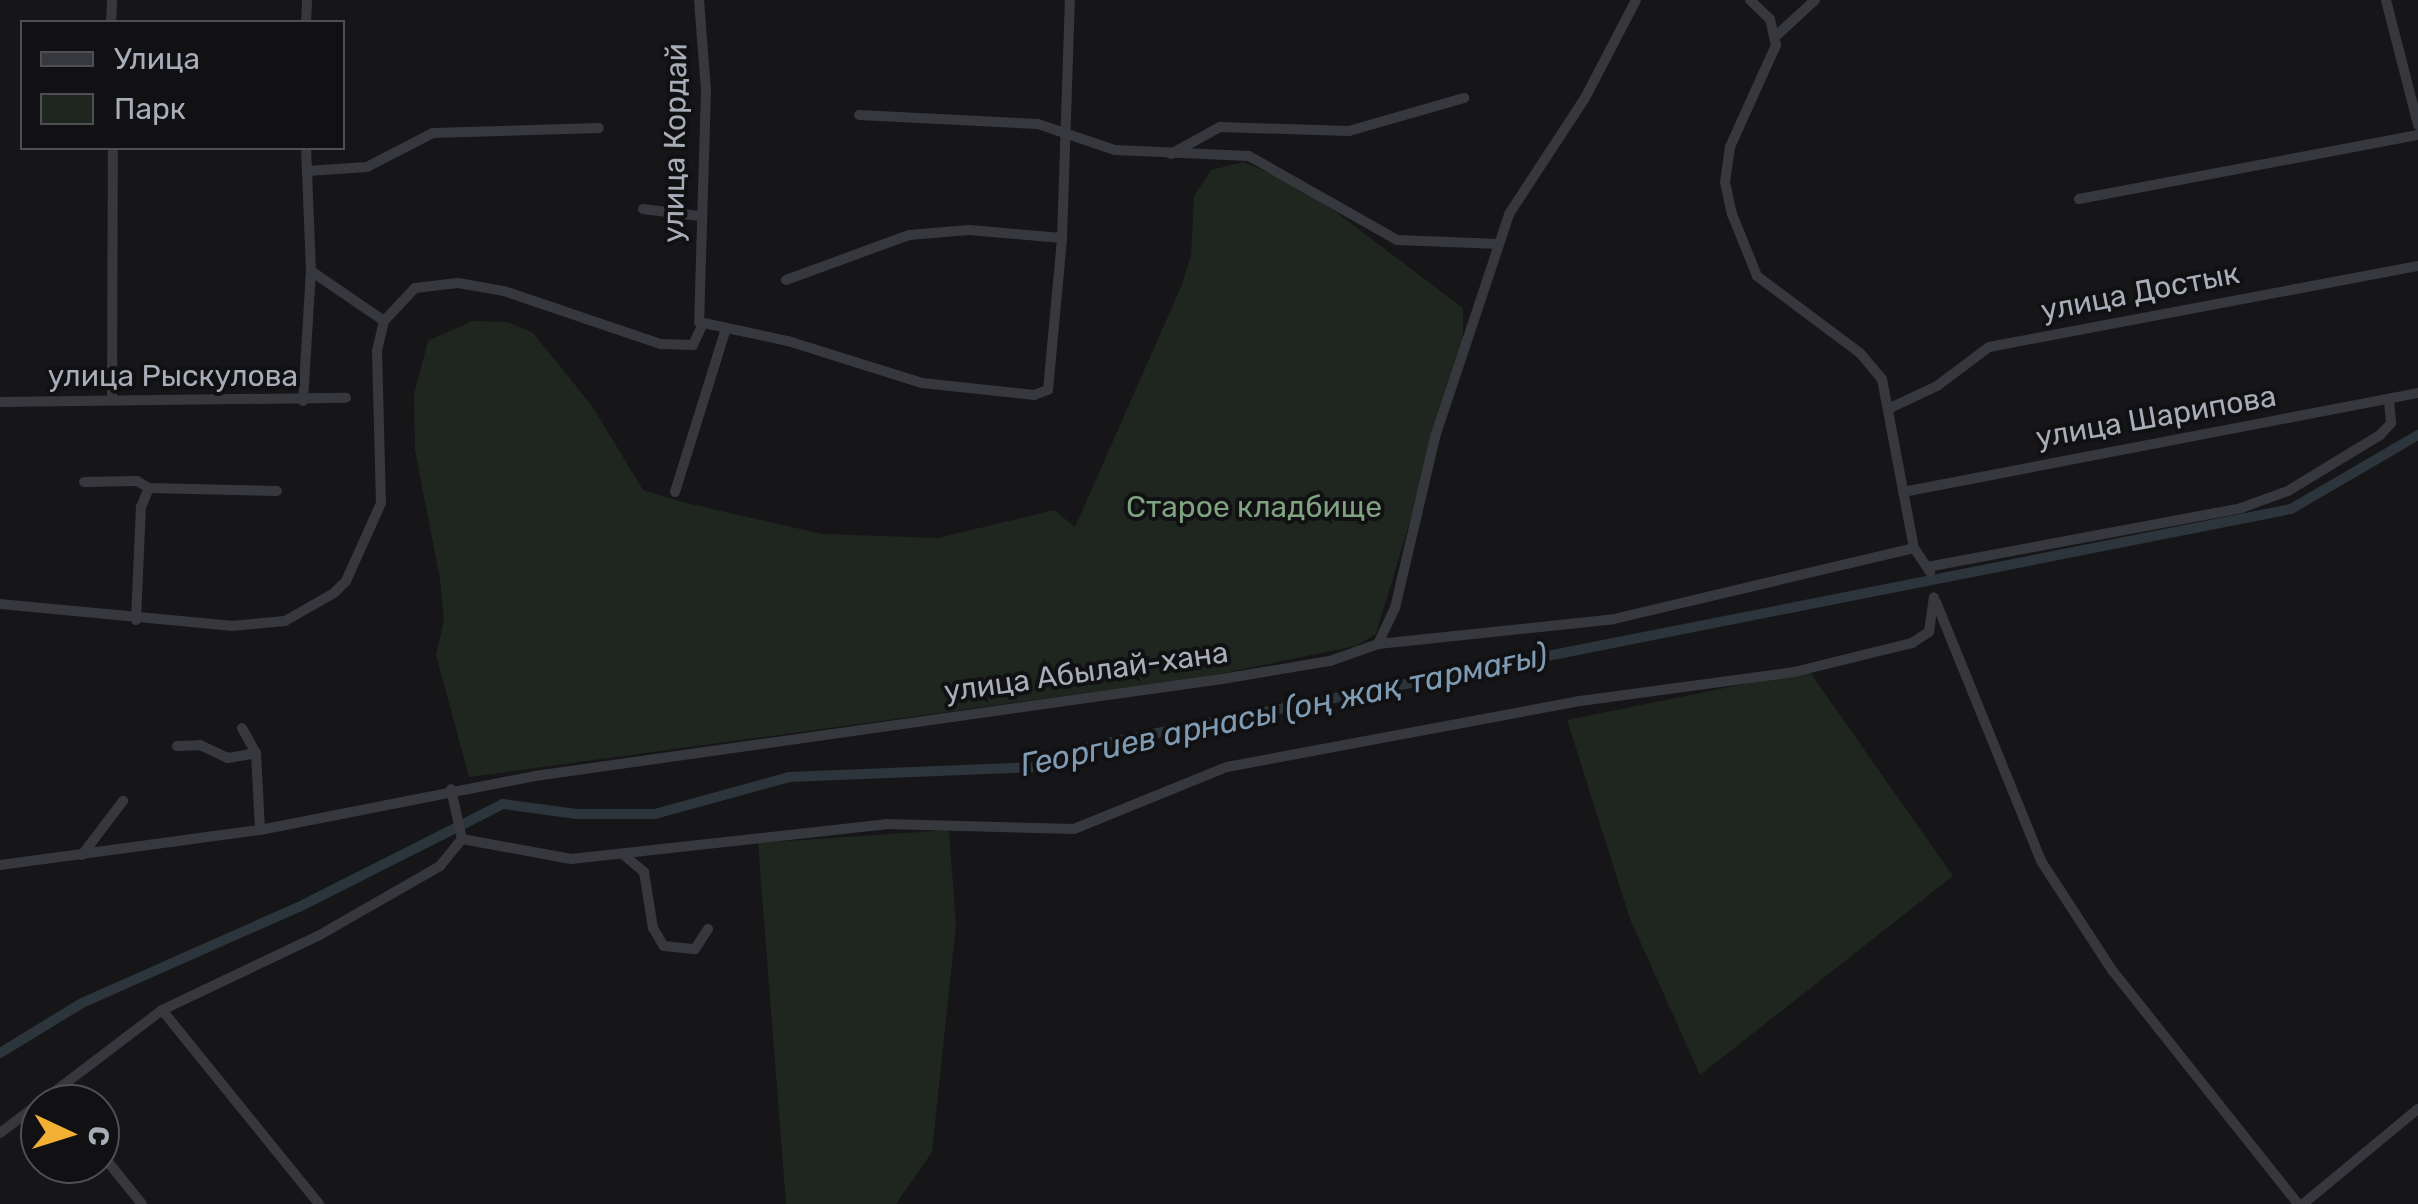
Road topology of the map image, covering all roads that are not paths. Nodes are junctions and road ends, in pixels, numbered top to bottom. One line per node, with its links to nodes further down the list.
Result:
1 (699, 0): 20 (street, улица Кордай)
2 (1070, 0): 12 (street)
3 (1636, 0): 22 (street)
4 (1750, 0): 7 (street)
5 (1815, 0): 7 (street)
6 (2386, 0): 10 (street)
7 (1776, 36): 35 (street)
8 (1464, 98): 16 (street)
9 (859, 115): 12 (street)
10 (2418, 125)
11 (599, 128): 17 (street)
12 (1066, 132): 16 (street); 21 (street)
13 (2418, 134): 18 (street)
14 (112, 150): 32 (street)
15 (306, 150): 17 (street)
16 (1171, 154): 22 (street)
17 (306, 171): 24 (street)
18 (2080, 200)
19 (643, 209): 20 (street)
20 (700, 216): 27 (street, улица Кордай)
21 (1062, 238): 25 (street); 28 (street)
22 (1499, 244): 44 (street)
23 (2418, 266): 35 (street, улица Достык)
24 (311, 271): 26 (street); 33 (street)
25 (786, 280)
26 (384, 322): 27 (street); 43 (street)
27 (700, 324): 28 (street)
28 (726, 331): 39 (street)
29 (2418, 393): 31 (street, улица Шарипова)
30 (346, 398): 33 (street, улица Рыскулова)
31 (2389, 399): 40 (street, улица Шарипова); 41 (street)
32 (112, 400): 33 (street, улица Рыскулова); 34 (street, улица Рыскулова)
33 (303, 401)
34 (0, 402)
35 (1890, 408): 40 (street)
36 (84, 482): 37 (street)
37 (149, 488): 38 (street); 43 (street)
38 (277, 491)
39 (675, 492)
40 (1904, 492): 41 (street)
41 (1914, 548): 44 (street, улица Абылай-хана)
42 (0, 604): 43 (street)
43 (136, 620)
44 (1378, 644): 48 (street, улица Абылай-хана)
45 (242, 728): 47 (street)
46 (177, 746): 47 (street)
47 (256, 753): 51 (street)
48 (450, 790): 50 (street); 51 (street, улица Абылай-хана)
49 (123, 801): 52 (street)
50 (460, 829): 53 (street); 56 (street)
51 (260, 830): 52 (street, улица Абылай-хана)
52 (82, 855): 54 (street, улица Абылай-хана)
53 (624, 856): 55 (street); 62 (street)
54 (0, 865)
55 (708, 929)
56 (162, 1010): 57 (street); 61 (street)
57 (65, 1084)
58 (2418, 1109): 62 (street)
59 (120, 1177): 60 (street)
60 (142, 1204)
61 (318, 1204)
62 (2301, 1204)

